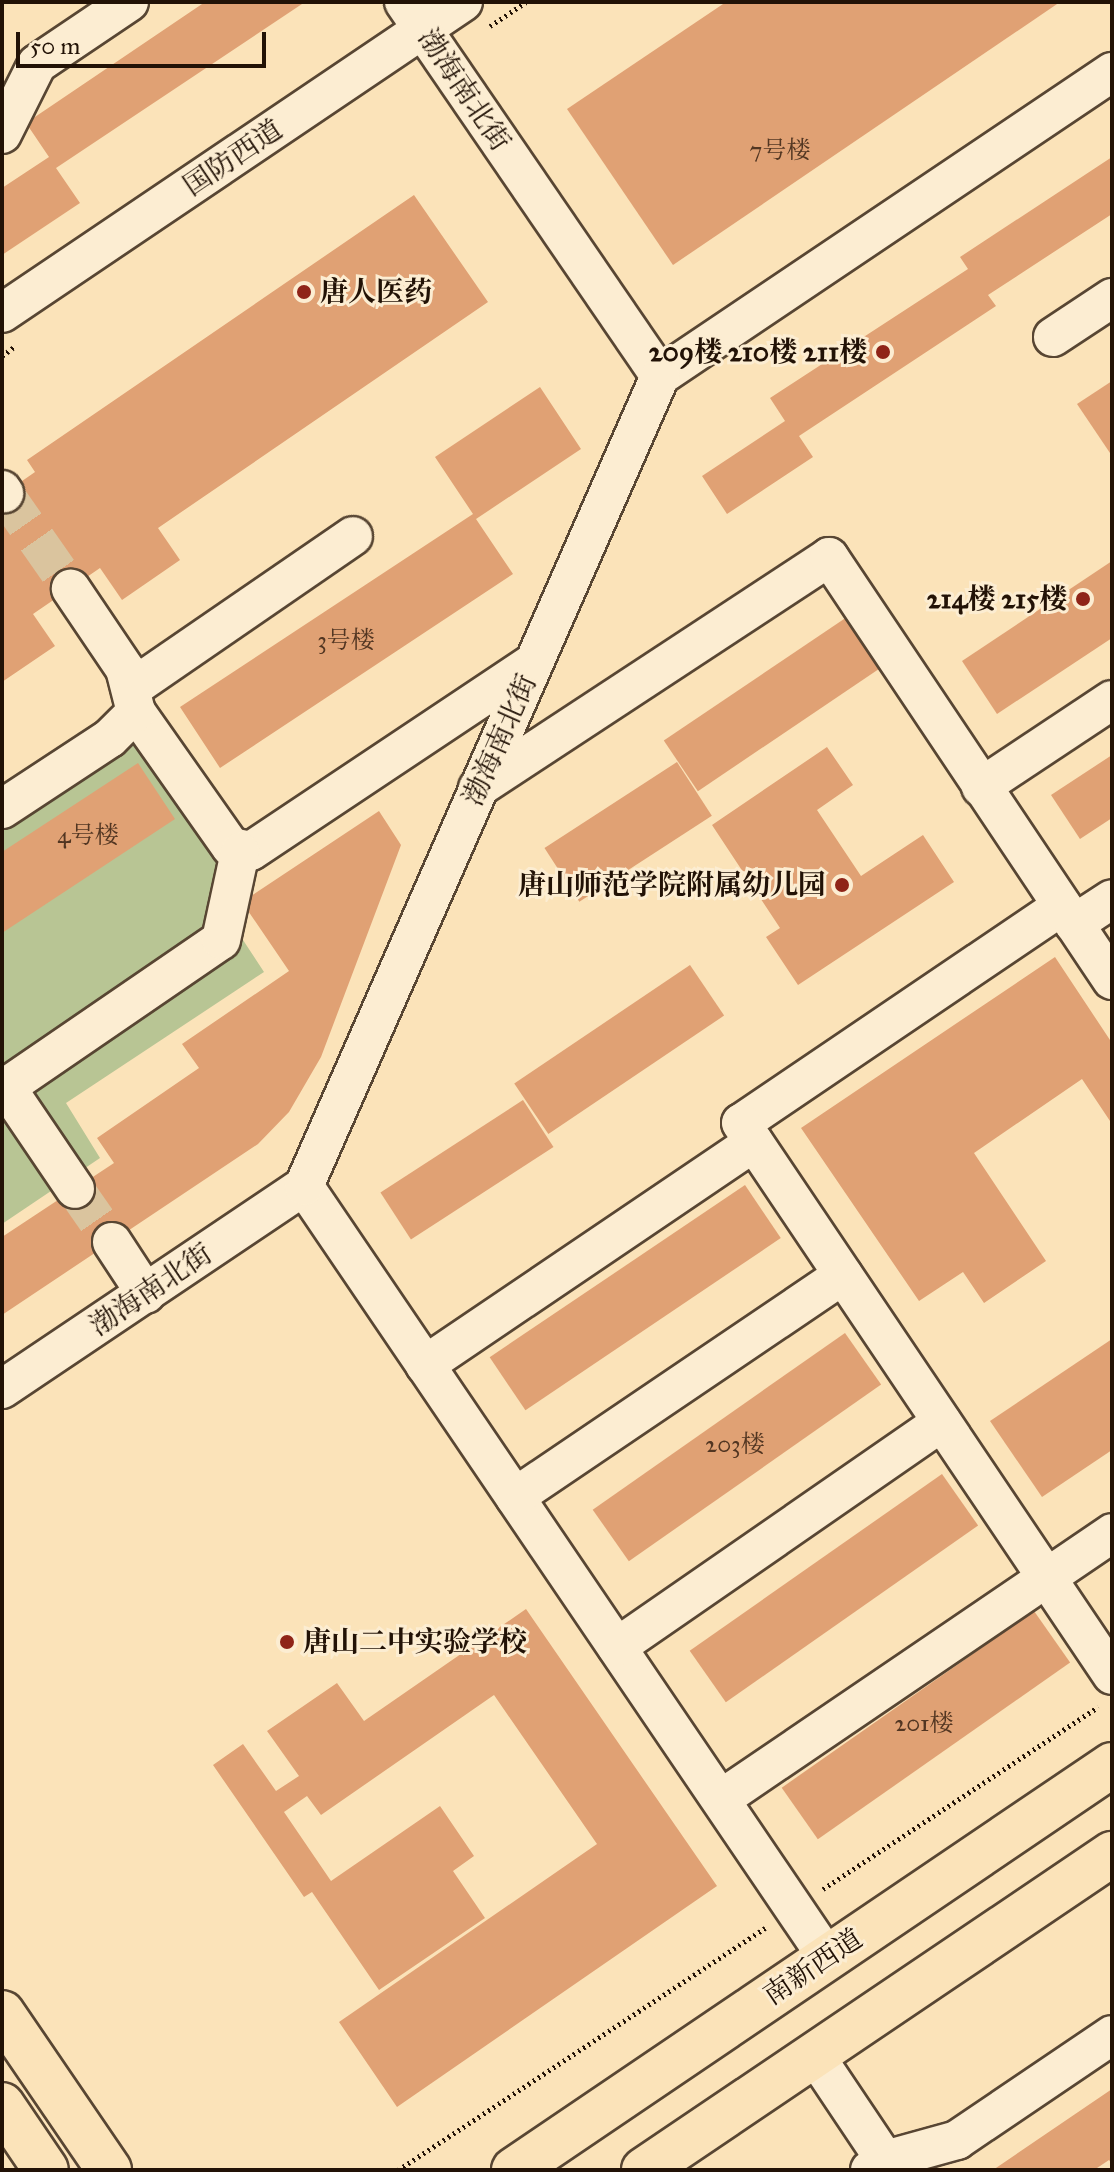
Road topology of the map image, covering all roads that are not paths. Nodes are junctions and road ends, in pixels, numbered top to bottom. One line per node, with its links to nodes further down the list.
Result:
1 (129, 2): 5 (street)
2 (463, 2): 3 (street, 国防西道)
3 (413, 16): 7 (street, 国防西道); 9 (street, 渤海南北街)
4 (1112, 72): 9 (street)
5 (2, 134)
6 (1112, 298): 8 (street)
7 (2, 313)
8 (1053, 337)
9 (660, 376): 12 (street, 渤海南北街)
10 (353, 536): 13 (street)
11 (71, 589): 13 (street)
12 (534, 662): 16 (street, 渤海南北街); 18 (street)
13 (134, 700): 17 (street); 18 (street)
14 (1112, 700): 15 (street)
15 (981, 787): 16 (street); 20 (street)
16 (478, 788): 24 (street, 渤海南北街)
17 (2, 809)
18 (240, 852): 22 (street)
19 (1112, 899): 20 (street)
20 (1068, 915): 21 (street); 23 (street)
21 (1112, 980)
22 (4, 1088): 25 (street)
23 (754, 1142): 27 (street); 29 (street)
24 (304, 1186): 28 (street, 渤海南北街); 29 (street)
25 (75, 1189)
26 (112, 1242): 28 (street)
27 (843, 1275): 31 (street); 32 (street)
28 (146, 1294): 30 (street, 渤海南北街)
29 (425, 1365): 32 (street)
30 (2, 1389)
31 (942, 1422): 34 (street); 35 (street)
32 (515, 1497): 35 (street)
33 (1112, 1533): 34 (street)
34 (1047, 1577): 36 (street); 38 (street)
35 (617, 1647): 38 (street)
36 (1112, 1675)
37 (1112, 1765): 40 (main road, 南新西道)
38 (721, 1799): 40 (street)
39 (1112, 1854): 43 (main road)
40 (827, 1957): 48 (main road, 南新西道)
41 (2, 2013): 47 (main road)
42 (1112, 2035): 45 (street)
43 (814, 2054): 45 (street); 49 (main road)
44 (2, 2105): 46 (main road)
45 (878, 2165)
46 (46, 2170)
47 (109, 2170)
48 (514, 2170)
49 (644, 2170)

